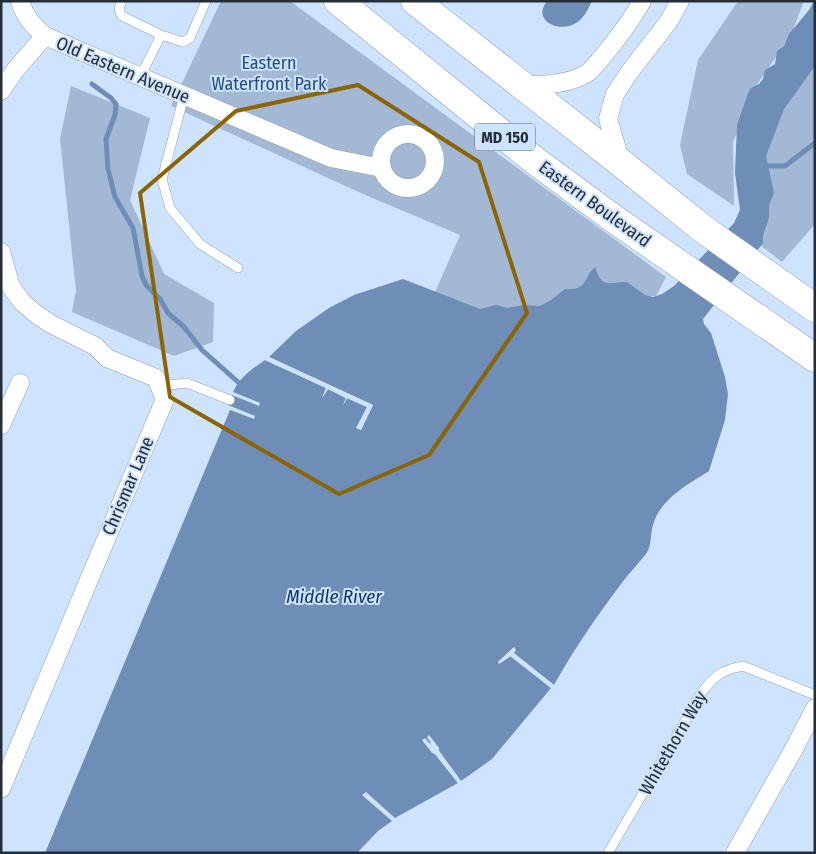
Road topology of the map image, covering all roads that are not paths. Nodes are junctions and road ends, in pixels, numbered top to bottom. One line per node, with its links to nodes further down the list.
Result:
1 (20, 1): 9 (street, Old Eastern Avenue)
2 (122, 1): 8 (lane)
3 (206, 1): 8 (lane)
4 (338, 1): 19 (main road, Eastern Boulevard / MD 150)
5 (415, 1): 11 (main road, MD 150)
6 (642, 1): 11 (street)
7 (680, 1): 14 (street)
8 (162, 35): 10 (lane)
9 (45, 36): 10 (street, Old Eastern Avenue); 12 (street)
10 (140, 77): 13 (street, Old Eastern Avenue)
11 (521, 85): 14 (main road, MD 150)
12 (1, 91)
13 (184, 96): 15 (street, Old Eastern Avenue); 17 (lane)
14 (622, 162): 18 (main road, MD 150)
15 (382, 168)
16 (1, 252): 21 (street)
17 (238, 268)
18 (815, 308)
19 (815, 358)
20 (20, 383): 23 (street)
21 (160, 386): 22 (lane); 26 (street, Chrismar Lane)
22 (230, 400)
23 (3, 415)
24 (815, 696): 27 (lane, Whitethorn Way)
25 (815, 708): 28 (street)
26 (1, 789)
27 (608, 853)
28 (735, 853)

